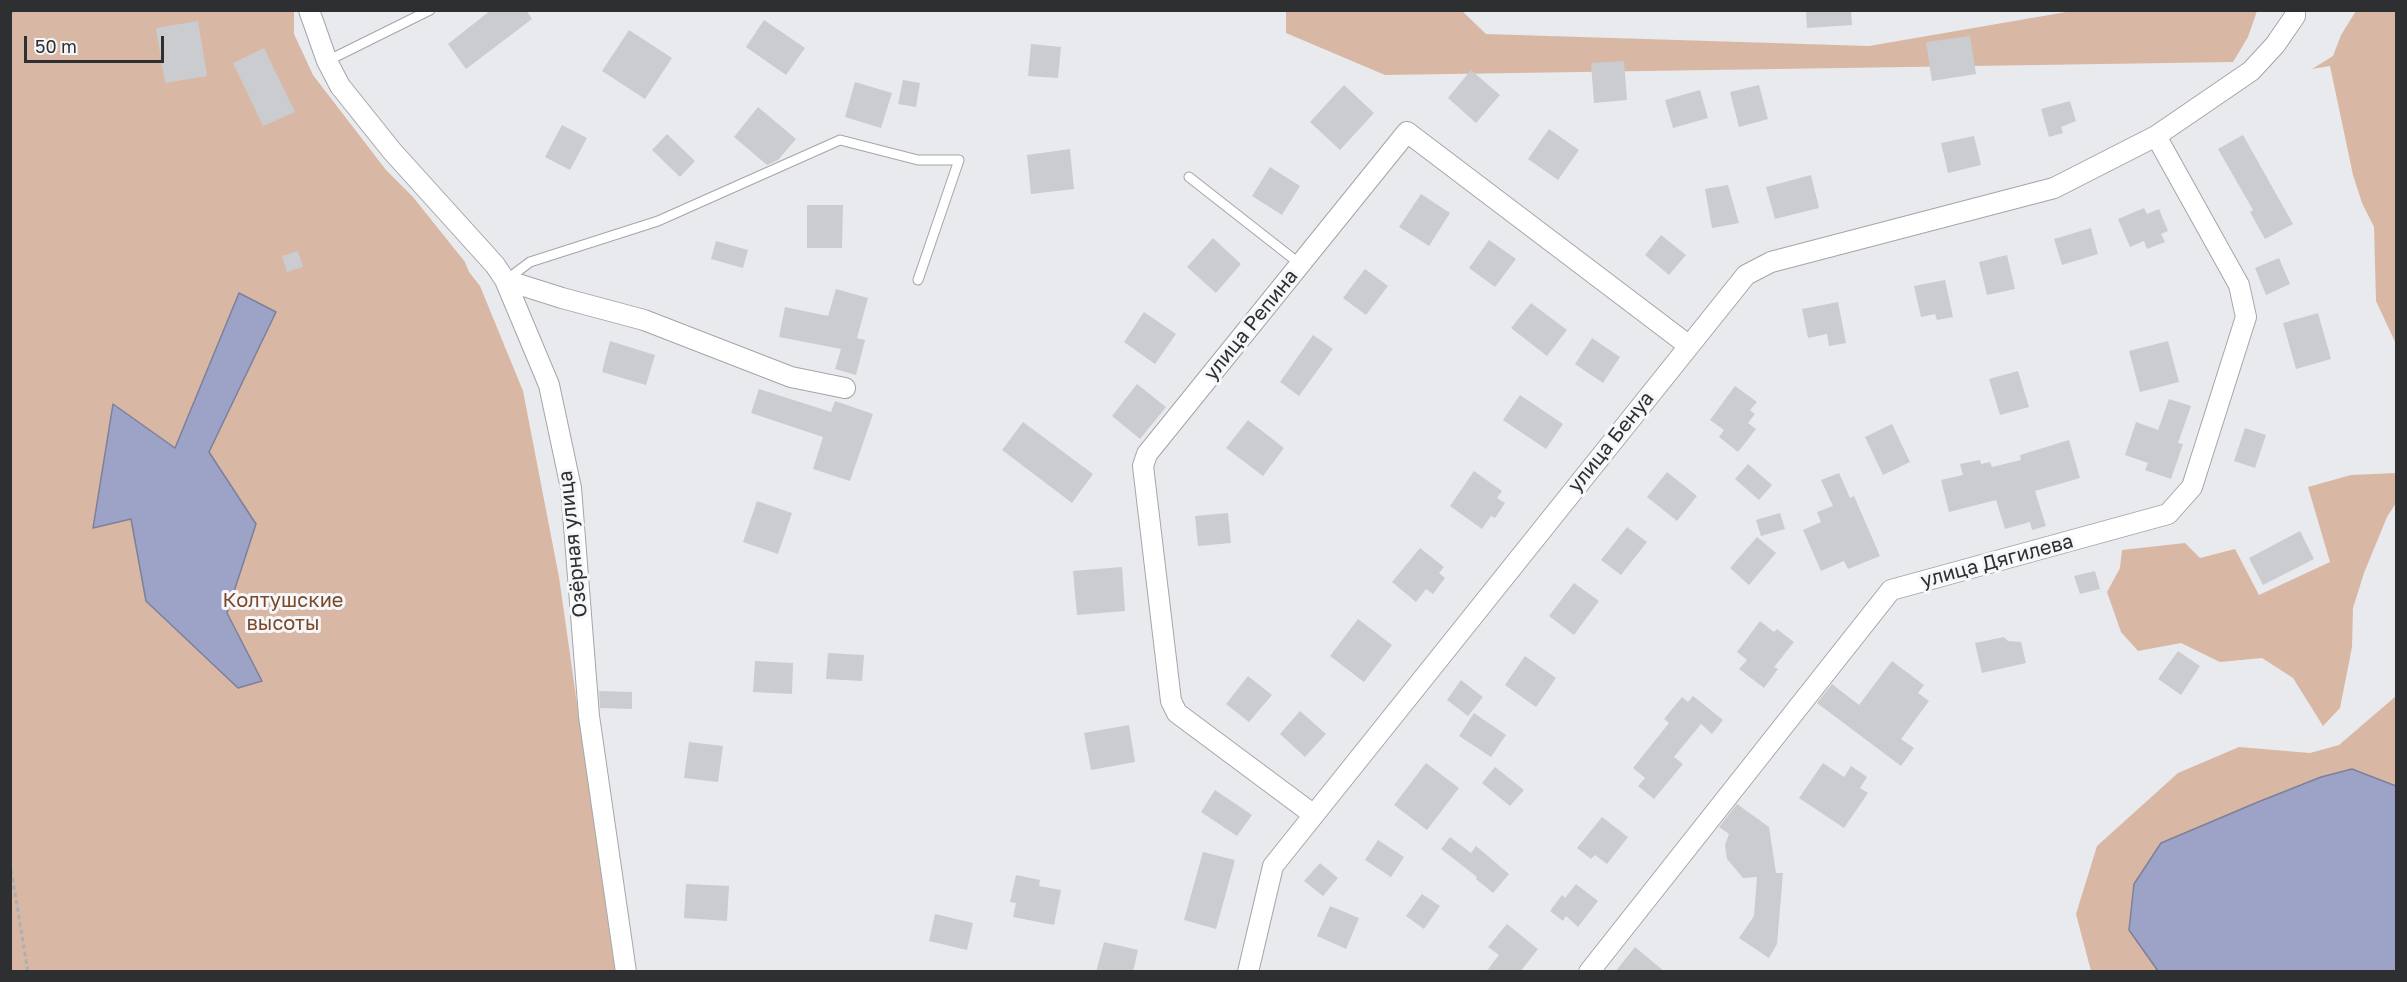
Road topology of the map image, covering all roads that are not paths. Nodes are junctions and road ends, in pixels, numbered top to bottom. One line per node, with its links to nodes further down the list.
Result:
1 (309, 10): 4 (street, Озёрная улица)
2 (430, 10): 4 (lane)
3 (2295, 10): 5 (street, улица Бенуа)
4 (327, 61): 8 (street, Озёрная улица)
5 (2156, 135): 10 (street, улица Бенуа); 15 (street, улица Дягилева)
6 (1188, 177): 7 (lane)
7 (1300, 264): 10 (street, улица Репина); 12 (street, улица Репина)
8 (506, 280): 9 (lane); 11 (street); 13 (street, Озёрная улица)
9 (918, 280)
10 (1688, 345): 12 (street, улица Бенуа)
11 (845, 388)
12 (1314, 815): 14 (street, улица Бенуа)
13 (626, 972)
14 (1248, 972)
15 (1589, 972)

